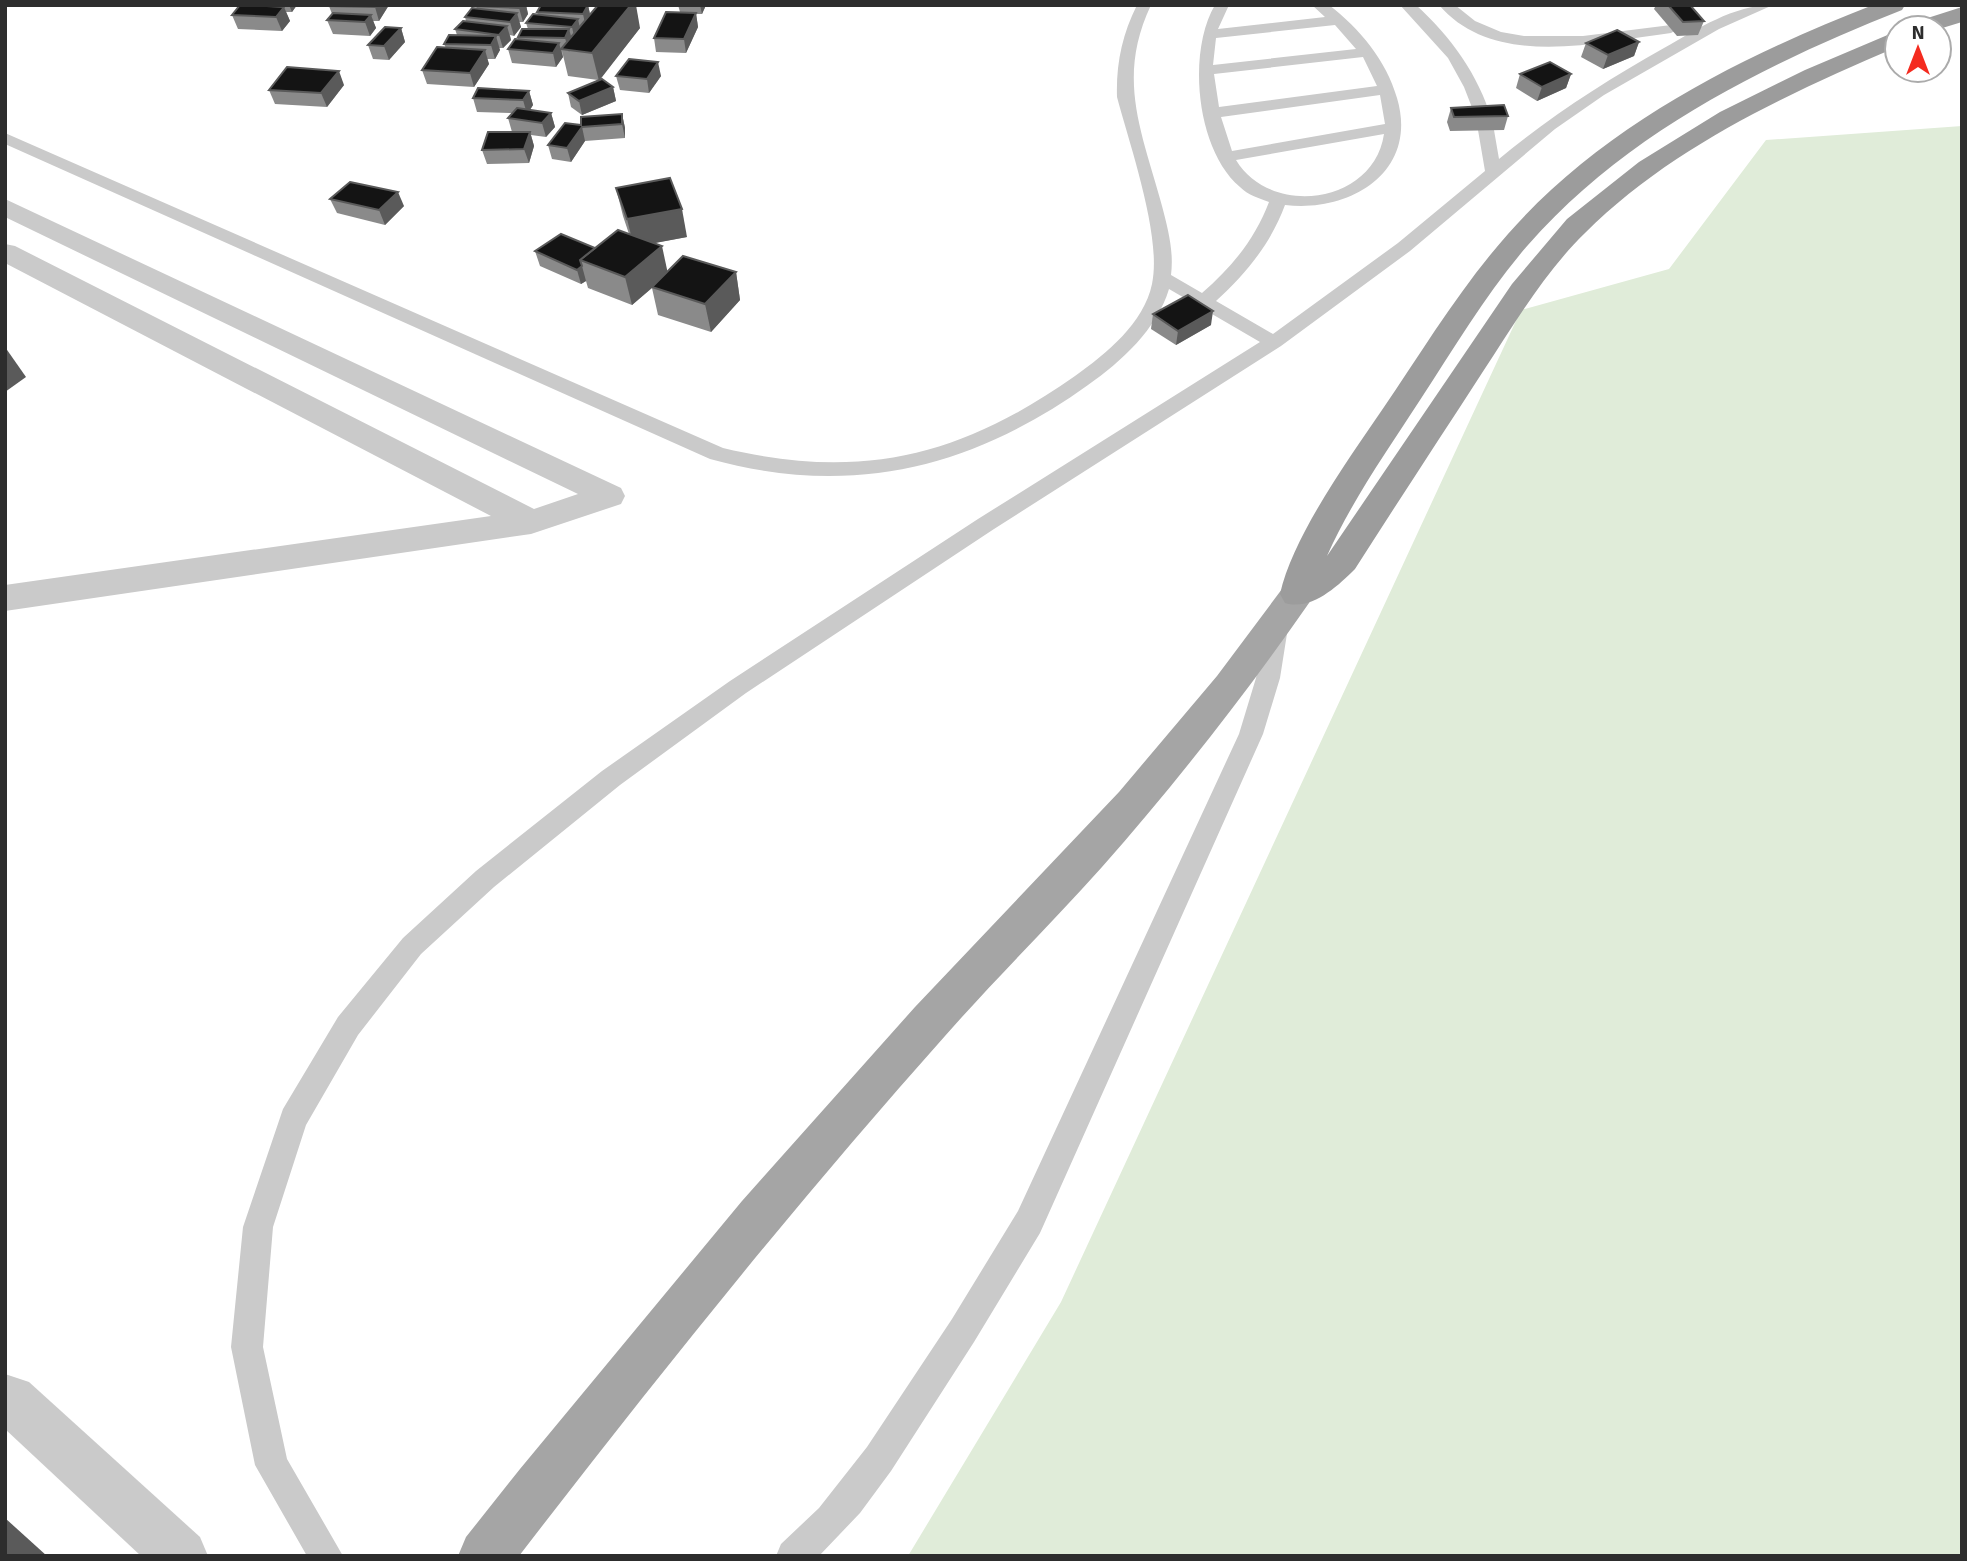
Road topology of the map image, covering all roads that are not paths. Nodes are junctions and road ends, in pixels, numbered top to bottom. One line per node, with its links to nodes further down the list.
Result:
1 (1144, 5): 24 (lane)
2 (1222, 5): 10 (lane)
3 (1319, 5): 8 (lane)
4 (1407, 5): 19 (lane)
5 (1446, 5): 9 (lane)
6 (1766, 5): 19 (lane)
7 (1894, 5): 30 (highway)
8 (1338, 19): 10 (lane); 12 (lane)
9 (1671, 29)
10 (1210, 34): 13 (lane)
11 (1883, 44): 30 (highway)
12 (1368, 52): 13 (lane); 14 (lane)
13 (1206, 70): 15 (lane)
14 (1387, 89): 15 (lane); 16 (lane)
15 (1212, 113): 18 (lane)
16 (1391, 128): 18 (lane); 20 (lane)
17 (5, 138): 24 (lane)
18 (1227, 157): 20 (lane)
19 (1493, 172): 27 (lane)
20 (1278, 199): 26 (lane)
21 (5, 207): 23 (street)
22 (5, 252): 25 (street)
23 (156, 278): 25 (street); 28 (street)
24 (1163, 278): 26 (lane)
25 (102, 302): 28 (street)
26 (1203, 302): 27 (lane)
27 (1274, 342): 33 (lane)
28 (531, 522): 29 (street)
29 (5, 598)
30 (1287, 608): 34 (main road); 35 (lane)
31 (5, 1399): 32 (street)
32 (181, 1556)
33 (326, 1556)
34 (485, 1556)
35 (793, 1556)

